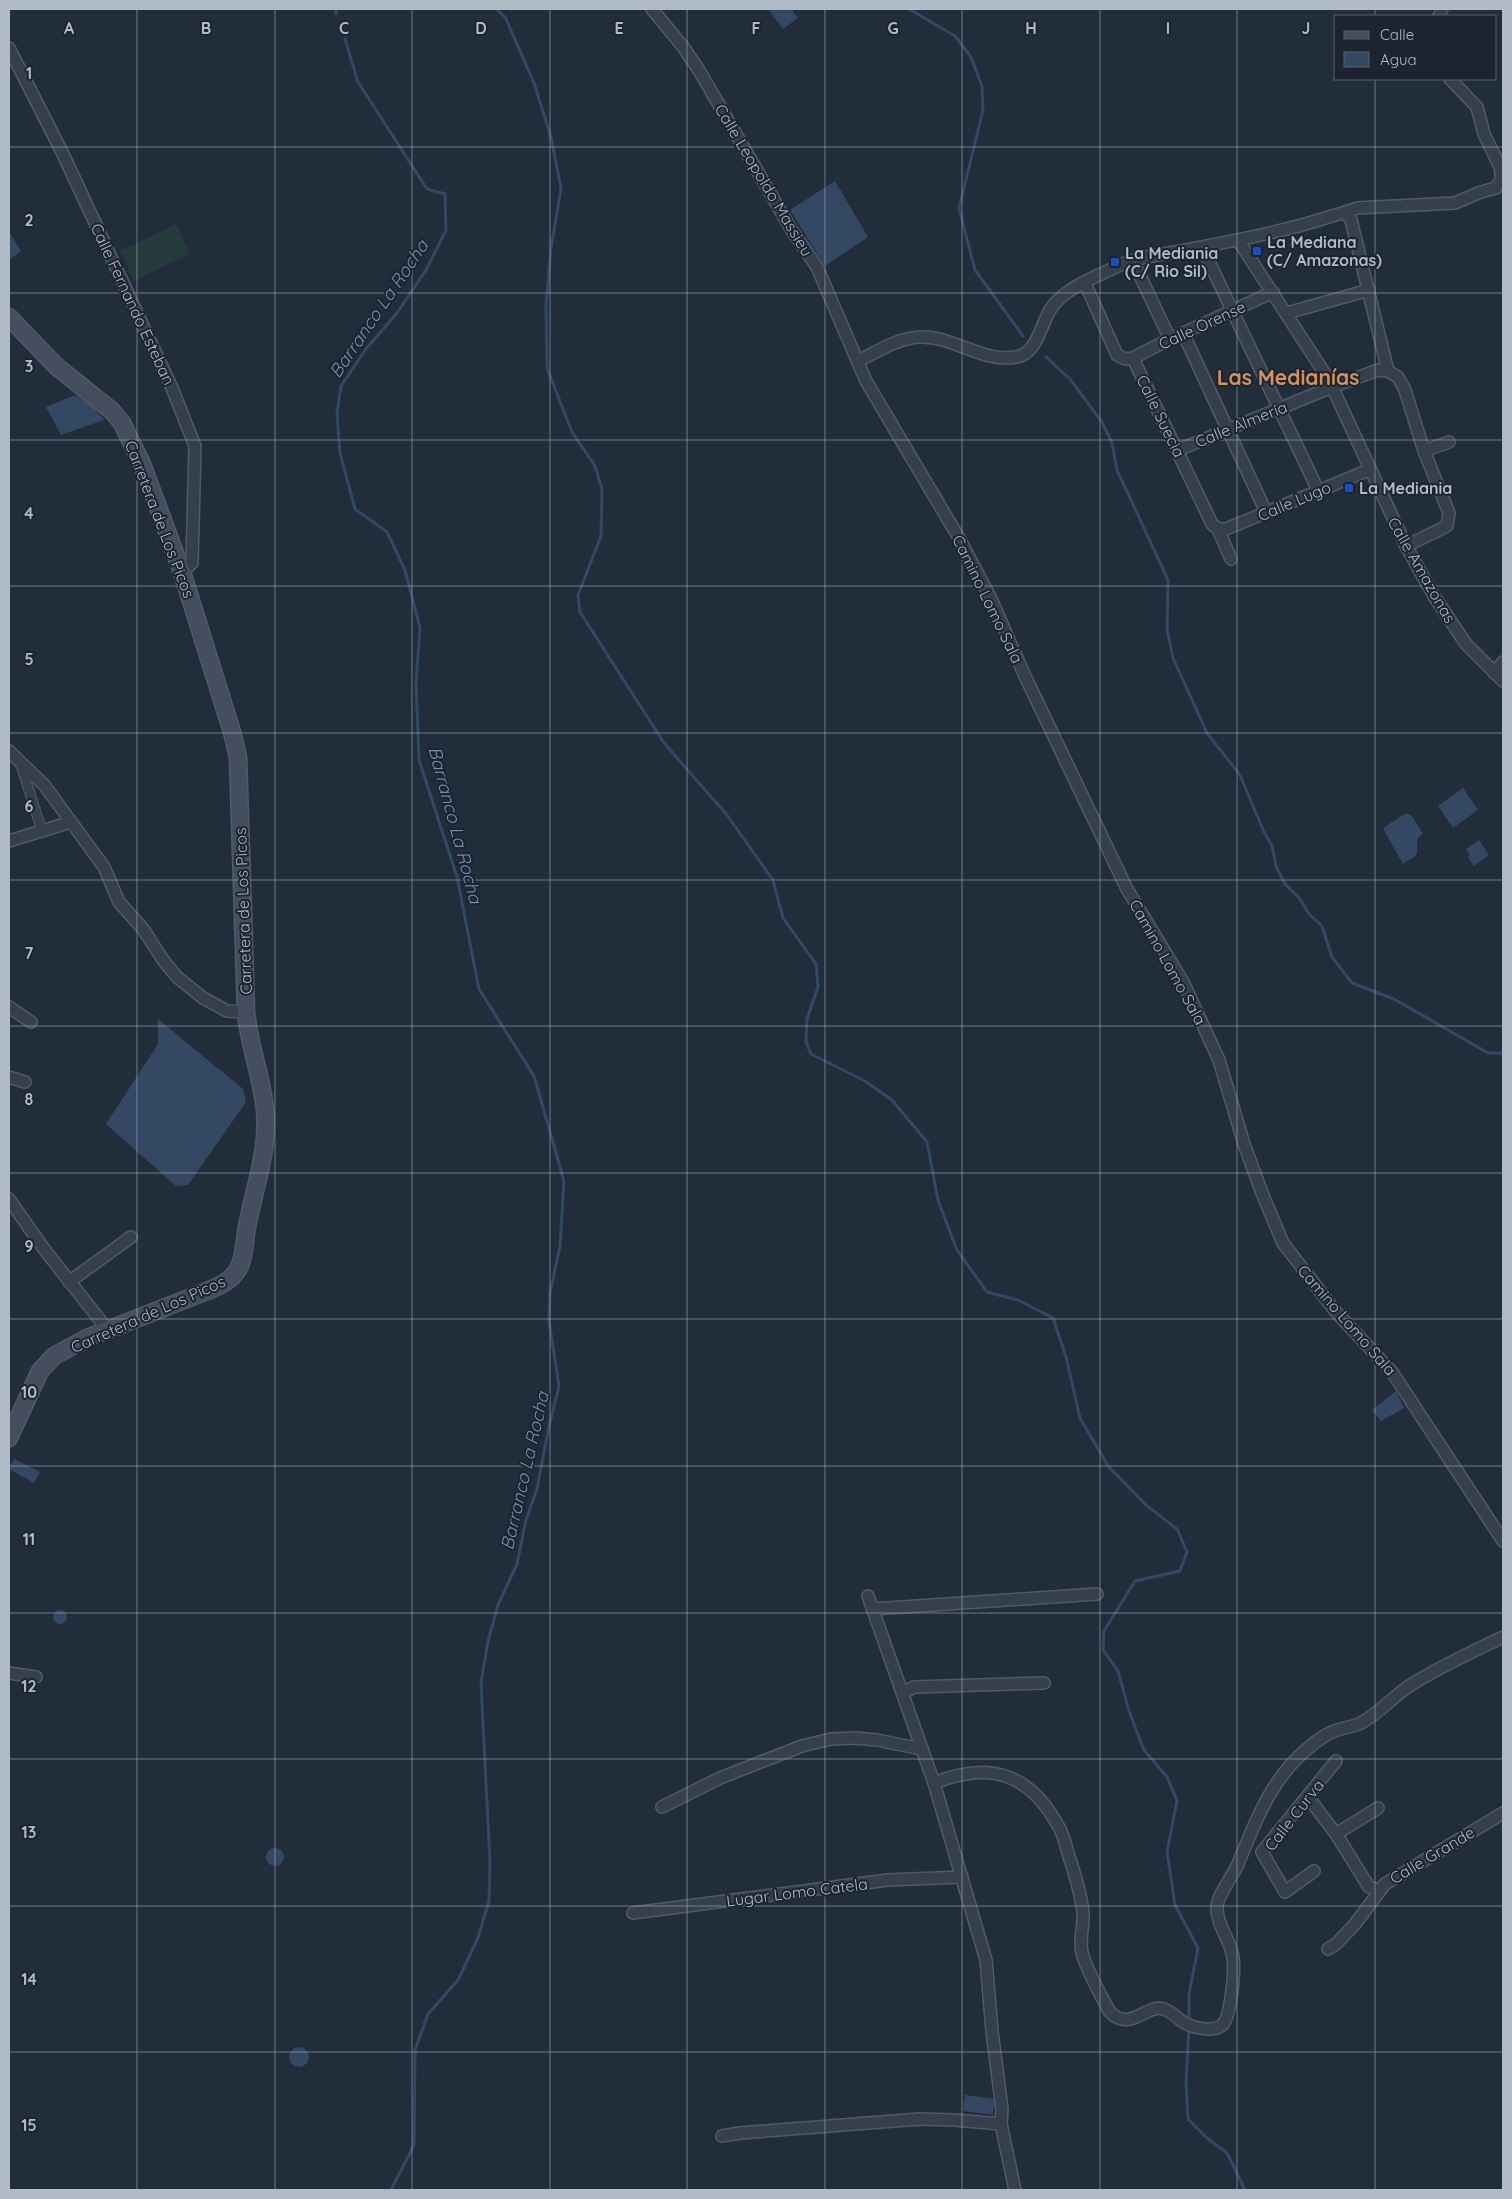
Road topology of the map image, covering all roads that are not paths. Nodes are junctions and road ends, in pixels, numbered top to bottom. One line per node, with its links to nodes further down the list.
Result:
1 (652, 9): 17 (street, Calle Leopoldo Massieu)
2 (9, 48): 31 (street, Calle Fernando Esteban)
3 (1451, 80): 4 (street)
4 (1346, 214): 5 (street); 9 (street)
5 (1238, 240): 6 (street); 10 (street, Calle Amazonas)
6 (1202, 247): 7 (street); 11 (street)
7 (1133, 261): 8 (street); 15 (street)
8 (1085, 284): 16 (street, Calle Suecia); 17 (street)
9 (1369, 290): 12 (street); 18 (street)
10 (1272, 292): 11 (street, Calle Orense); 12 (street, Calle Amazonas)
11 (1232, 310): 14 (street, Calle Orense); 20 (street)
12 (1287, 313): 19 (street, Calle Amazonas)
13 (9, 317): 31 (main road, Carretera de Los Picos)
14 (1183, 333): 15 (street, Calle Orense); 21 (street)
15 (1170, 339): 16 (street, Calle Orense)
16 (1132, 358): 23 (street, Calle Suecia)
17 (858, 361): 50 (street, Camino Lomo Sala)
18 (1388, 371): 19 (street, Calle Almería); 24 (street)
19 (1332, 387): 20 (street, Calle Almería); 25 (street, Calle Amazonas)
20 (1279, 409): 21 (street, Calle Almería); 26 (street)
21 (1228, 429): 23 (street, Calle Almería); 27 (street)
22 (1449, 442): 24 (street)
23 (1178, 450): 28 (street, Calle Suecia)
24 (1424, 451): 29 (street)
25 (1369, 470): 26 (street, Calle Lugo); 29 (street, Calle Amazonas)
26 (1318, 490): 27 (street, Calle Lugo)
27 (1266, 512): 28 (street, Calle Lugo)
28 (1218, 529): 30 (street, Calle Suecia)
29 (1406, 546): 33 (street, Calle Amazonas)
30 (1231, 560)
31 (182, 572): 41 (main road, Carretera de Los Picos)
32 (1503, 662): 33 (street)
33 (1494, 673): 34 (street, Calle Amazonas)
34 (1503, 681)
35 (9, 751): 36 (street)
36 (19, 759): 37 (street); 38 (street)
37 (71, 822): 38 (street); 41 (street)
38 (42, 831): 39 (street)
39 (9, 839)
40 (9, 1007): 42 (street)
41 (246, 1012): 48 (main road, Carretera de Los Picos)
42 (31, 1022)
43 (9, 1077): 44 (street)
44 (25, 1082)
45 (9, 1199): 47 (street)
46 (131, 1237): 47 (street)
47 (69, 1282): 48 (street)
48 (107, 1329): 49 (main road, Carretera de Los Picos)
49 (9, 1438)
50 (1503, 1541)
51 (1098, 1594): 53 (street)
52 (868, 1596): 53 (street)
53 (872, 1609): 58 (street)
54 (1503, 1637): 61 (street)
55 (9, 1673): 56 (street)
56 (36, 1677)
57 (1044, 1683): 58 (street)
58 (903, 1693): 59 (street)
59 (922, 1749): 61 (street); 63 (street)
60 (1336, 1761): 62 (street, Calle Curva)
61 (934, 1783): 68 (street)
62 (1308, 1797): 66 (street); 67 (street, Calle Curva)
63 (662, 1807)
64 (1378, 1808): 66 (street)
65 (1503, 1813): 69 (street, Calle Grande)
66 (1336, 1834): 69 (street)
67 (1314, 1871)
68 (962, 1877): 70 (street, Lugar Lomo Catela); 72 (street)
69 (1379, 1890): 71 (street, Calle Grande)
70 (633, 1913)
71 (1328, 1950)
72 (1001, 2124): 73 (street); 74 (street)
73 (722, 2136)
74 (1015, 2190)

